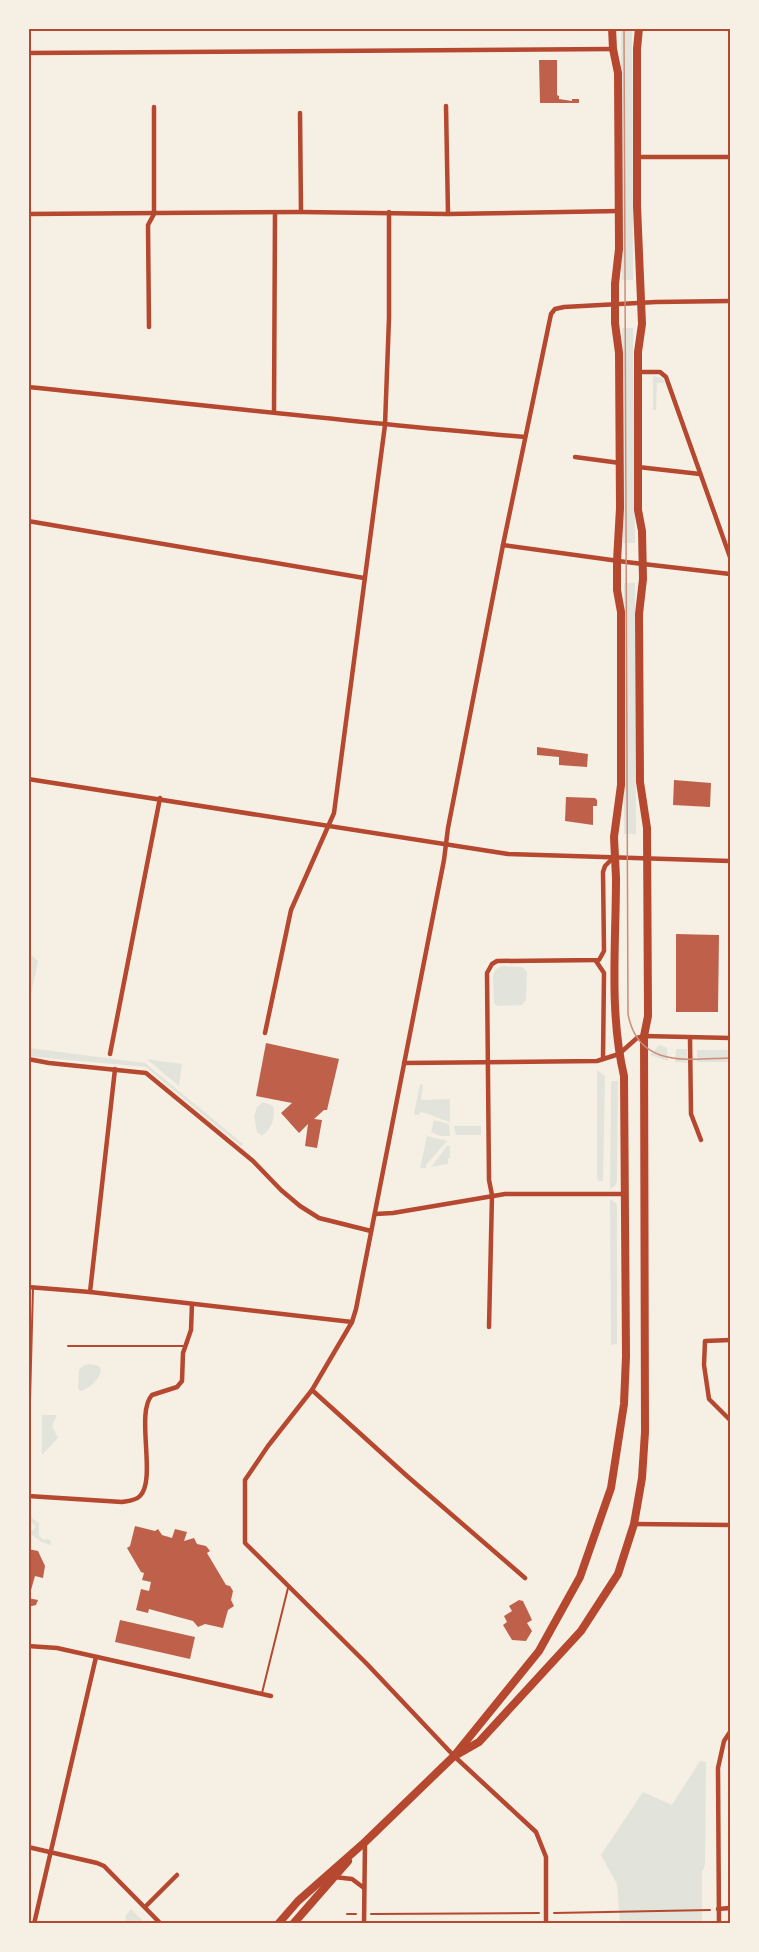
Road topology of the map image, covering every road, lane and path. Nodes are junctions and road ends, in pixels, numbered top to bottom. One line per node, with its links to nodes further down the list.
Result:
1 (612, 28): 3 (main road)
2 (639, 28): 8 (main road)
3 (613, 49): 4 (street); 10 (main road)
4 (28, 53)
5 (154, 106): 15 (street)
6 (446, 106): 16 (street)
7 (300, 113): 11 (street)
8 (638, 157): 9 (street); 18 (main road)
9 (730, 157)
10 (619, 211): 16 (street); 19 (main road)
11 (301, 212): 12 (street); 13 (street)
12 (389, 212): 16 (street); 24 (street)
13 (275, 213): 15 (street); 23 (street)
14 (28, 214): 15 (street)
15 (154, 214): 20 (street)
16 (448, 214)
17 (730, 302): 18 (street)
18 (642, 303): 19 (street); 21 (main road)
19 (615, 304): 25 (street); 27 (main road)
20 (149, 327)
21 (638, 372): 28 (main road); 29 (street)
22 (28, 387): 23 (street)
23 (274, 411): 24 (street)
24 (385, 425): 25 (street); 36 (street)
25 (525, 437): 31 (street)
26 (575, 458): 27 (street)
27 (620, 463): 33 (main road)
28 (638, 467): 29 (street); 34 (main road)
29 (700, 474): 32 (street)
30 (28, 521): 36 (street)
31 (503, 545): 33 (street); 40 (street)
32 (730, 557)
33 (616, 561): 34 (street); 41 (main road)
34 (642, 564): 35 (street); 42 (main road)
35 (730, 574)
36 (363, 578): 39 (street)
37 (28, 779): 38 (street)
38 (160, 798): 39 (street); 49 (street)
39 (330, 825): 40 (street); 45 (street)
40 (446, 843): 41 (street); 54 (street)
41 (614, 857): 42 (street); 44 (street); 50 (main road)
42 (648, 859): 43 (street); 46 (main road)
43 (730, 861)
44 (596, 961): 52 (street); 53 (street)
45 (265, 1033)
46 (644, 1036): 47 (street); 50 (street); 74 (main road)
47 (690, 1038): 48 (street); 56 (street)
48 (730, 1038)
49 (110, 1054)
50 (619, 1054): 52 (street); 57 (main road)
51 (28, 1059): 55 (street)
52 (603, 1059): 53 (street)
53 (488, 1061): 54 (street); 58 (street)
54 (404, 1063): 59 (street)
55 (115, 1069): 60 (street); 62 (street)
56 (701, 1140)
57 (624, 1194): 58 (street); 83 (main road)
58 (492, 1196): 59 (street); 65 (street)
59 (375, 1214): 60 (street)
60 (371, 1232): 64 (street)
61 (31, 1287): 62 (street); 66 (lane)
62 (90, 1292): 63 (street)
63 (192, 1304): 64 (street); 69 (street)
64 (352, 1322): 70 (street)
65 (489, 1327)
66 (30, 1330): 71 (lane)
67 (730, 1340): 72 (street)
68 (68, 1346): 69 (lane)
69 (185, 1346): 73 (street)
70 (312, 1390): 76 (street); 77 (street)
71 (30, 1401)
72 (730, 1420)
73 (28, 1496)
74 (634, 1524): 75 (street); 83 (main road)
75 (730, 1525)
76 (525, 1578)
77 (289, 1586): 80 (lane); 83 (street)
78 (28, 1646): 79 (street)
79 (96, 1657): 80 (street); 86 (street)
80 (262, 1693): 81 (street)
81 (270, 1696)
82 (730, 1732): 92 (street)
83 (454, 1756): 84 (main road); 93 (street)
84 (365, 1842): 88 (main road); 89 (street); 98 (main road)
85 (28, 1847): 86 (street)
86 (52, 1852): 90 (street); 96 (street)
87 (177, 1875): 90 (street)
88 (334, 1877): 89 (street); 99 (main road)
89 (364, 1888): 95 (street)
90 (145, 1907): 97 (street)
91 (730, 1908): 92 (street)
92 (718, 1909): 93 (path); 102 (street)
93 (546, 1913): 95 (path); 101 (street)
94 (347, 1914): 95 (path)
95 (364, 1914): 100 (street)
96 (34, 1923)
97 (161, 1923)
98 (278, 1923)
99 (293, 1923)
100 (364, 1923)
101 (546, 1923)
102 (719, 1923)

